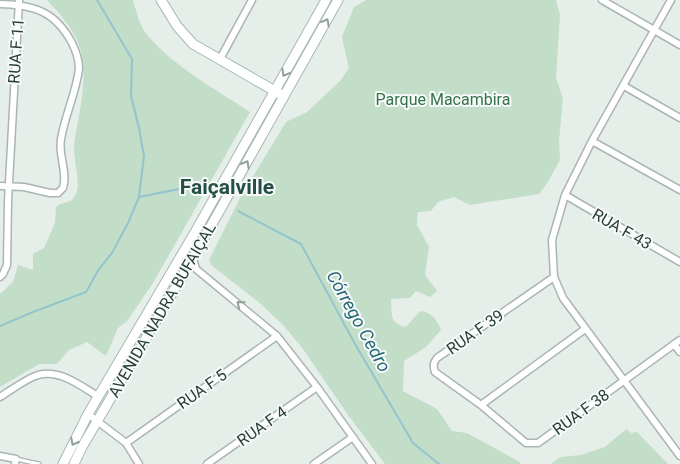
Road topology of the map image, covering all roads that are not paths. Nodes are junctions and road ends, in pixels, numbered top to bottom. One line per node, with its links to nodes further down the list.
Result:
1 (161, 0): 11 (main road)
2 (252, 0): 11 (street)
3 (326, 0): 13 (main road, AVENIDA NADRA BUFAIÇAL, one-way to 13)
4 (338, 0): 14 (main road, AVENIDA NADRA BUFAIÇAL, one-way to 4)
5 (602, 0): 9 (street)
6 (671, 0): 9 (street)
7 (19, 2): 8 (street); 18 (street, RUA F 11); 18 (street)
8 (0, 4)
9 (654, 31): 10 (street); 12 (street)
10 (680, 45)
11 (220, 59): 13 (main road)
12 (624, 86): 15 (street); 16 (street)
13 (275, 91): 14 (main road); 31 (main road, AVENIDA NADRA BUFAIÇAL)
14 (284, 97): 21 (main road, AVENIDA NADRA BUFAIÇAL, one-way to 14)
15 (680, 118)
16 (592, 141): 19 (street); 20 (street)
17 (0, 186): 18 (street)
18 (9, 187): 23 (street, RUA F 11)
19 (680, 190)
20 (565, 195): 22 (street, RUA F 43); 24 (street)
21 (193, 258): 26 (street, one-way to 21); 35 (main road, AVENIDA NADRA BUFAIÇAL)
22 (680, 262)
23 (0, 276)
24 (554, 277): 25 (street); 33 (street, RUA F 39)
25 (585, 328): 29 (street); 33 (street)
26 (277, 336): 30 (street); 37 (street, RUA F 5)
27 (677, 342): 28 (street); 29 (street, RUA F 38)
28 (680, 352)
29 (625, 380): 33 (street, RUA F 38); 39 (street)
30 (317, 387): 36 (street); 45 (street, RUA F 4)
31 (99, 396): 32 (street); 34 (main road, AVENIDA NADRA BUFAIÇAL)
32 (0, 397)
33 (481, 405)
34 (88, 414): 35 (street); 42 (main road, AVENIDA NADRA BUFAIÇAL, one-way to 42)
35 (98, 421): 37 (street); 43 (main road, AVENIDA NADRA BUFAIÇAL)
36 (353, 437): 46 (street); 47 (street)
37 (126, 443): 44 (street)
38 (0, 456): 40 (street)
39 (680, 456)
40 (15, 461): 41 (lane)
41 (40, 464)
42 (63, 464)
43 (74, 464)
44 (139, 464)
45 (207, 464)
46 (314, 464)
47 (372, 464)

